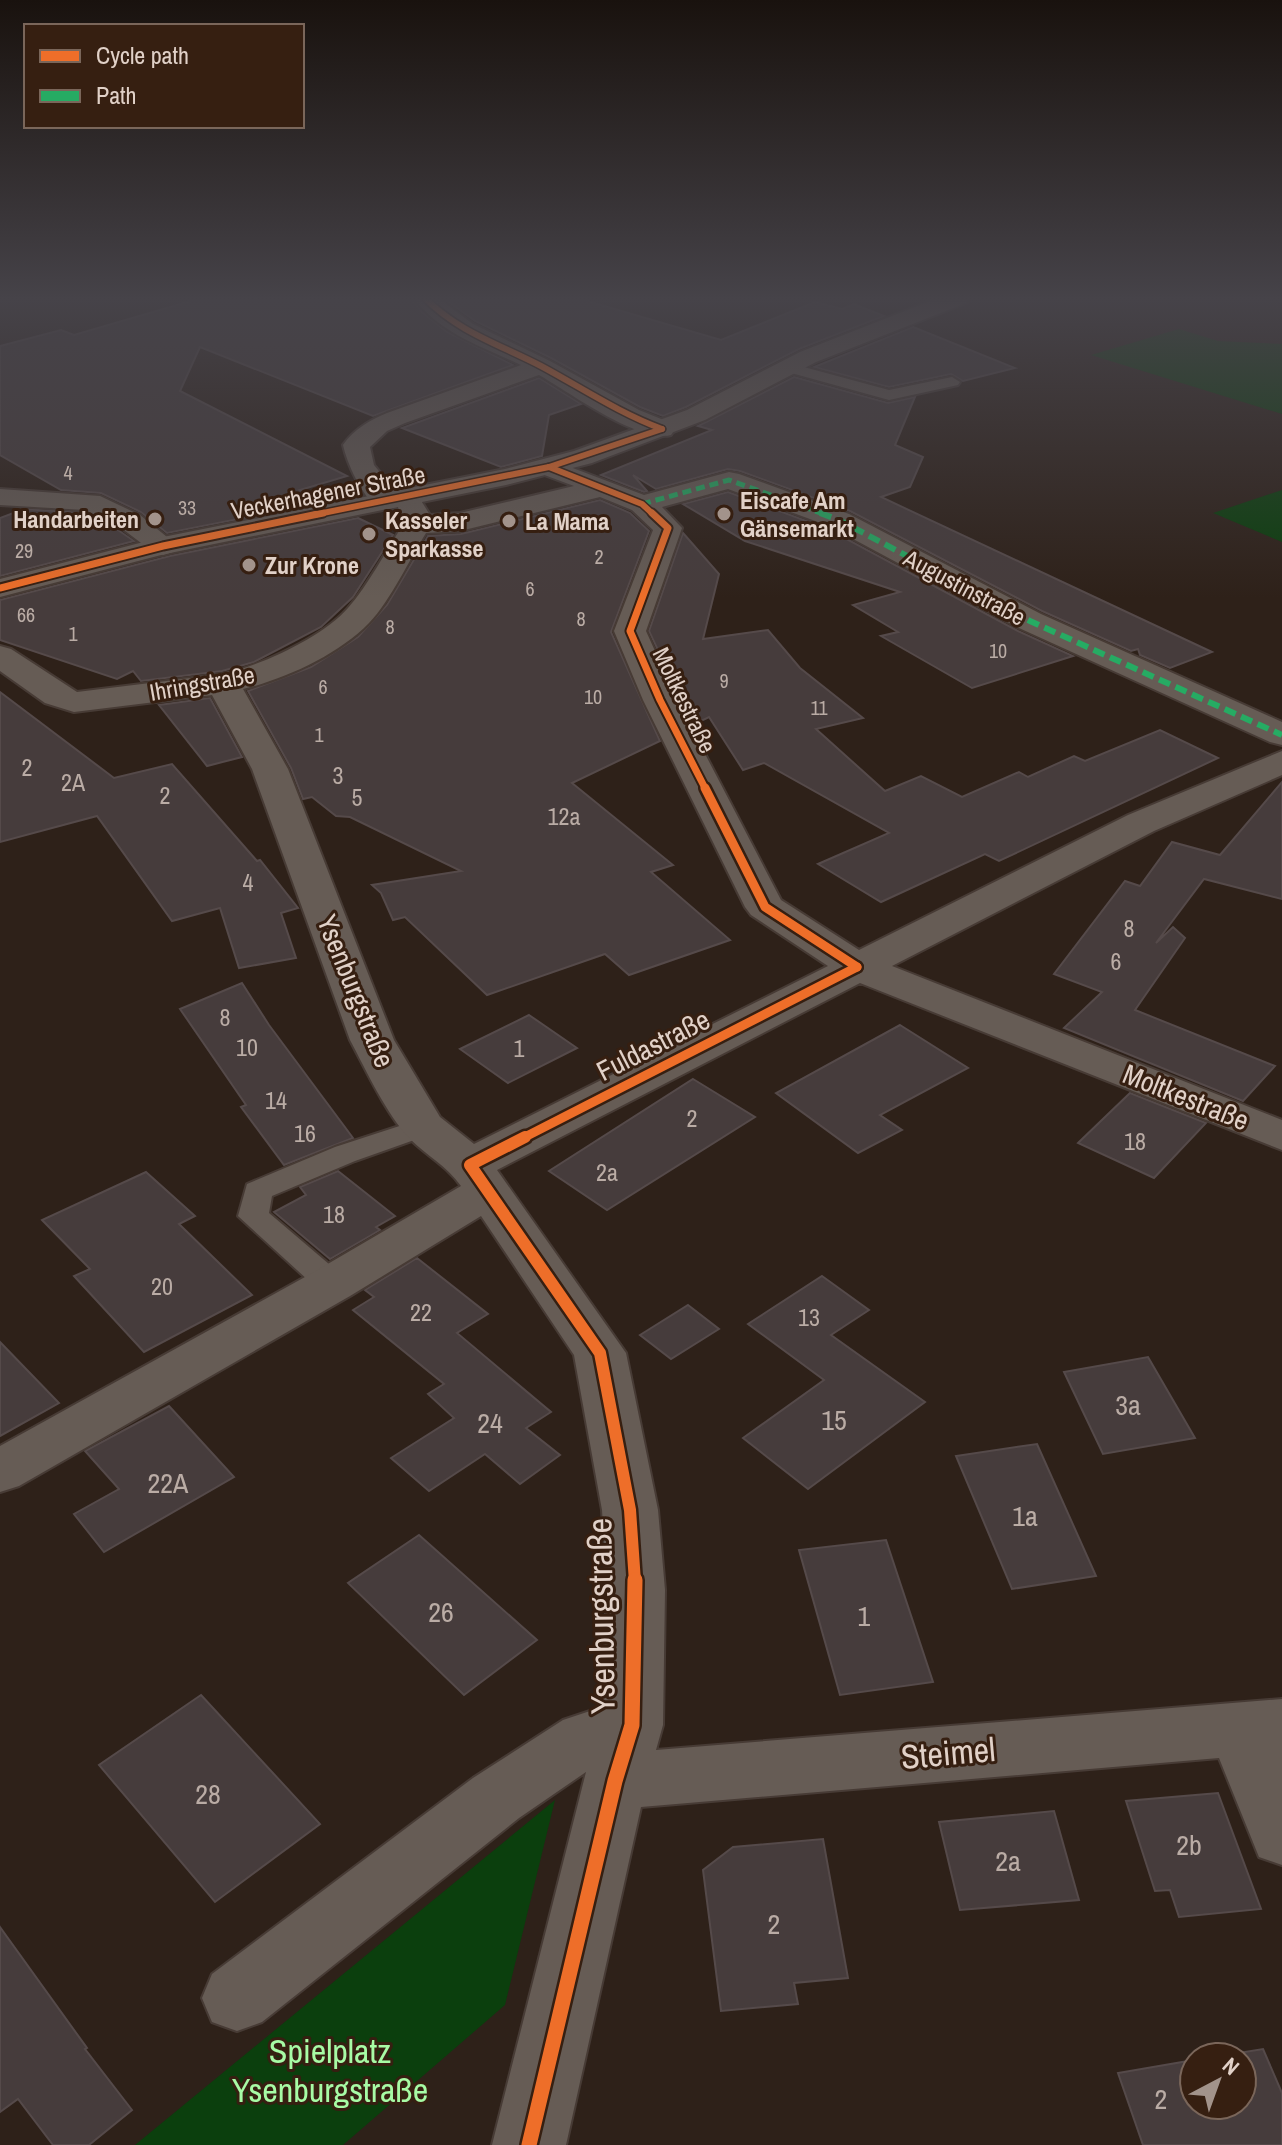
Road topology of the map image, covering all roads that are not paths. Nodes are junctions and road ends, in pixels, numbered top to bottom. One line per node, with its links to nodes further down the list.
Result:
1 (451, 398): 9 (street)
2 (598, 398): 4 (street)
3 (726, 398): 4 (street, Veckerhagener Straße)
4 (662, 429): 5 (street, Veckerhagener Straße)
5 (549, 467): 6 (street); 9 (street, Veckerhagener Straße)
6 (598, 489): 8 (street); 9 (street)
7 (0, 497): 10 (street)
8 (642, 504): 14 (street, Augustinstraße); 16 (street, Moltkestraße)
9 (403, 508): 10 (street, Veckerhagener Straße); 13 (street, Ihringstraße)
10 (163, 546): 11 (street, Veckerhagener Straße)
11 (0, 588)
12 (0, 656): 13 (street, Ihringstraße)
13 (223, 684): 17 (street, Ysenburgstraße)
14 (1282, 735)
15 (1282, 762): 16 (street, Fuldastraße)
16 (857, 967): 18 (street, Moltkestraße); 19 (street, Fuldastraße)
17 (424, 1127): 19 (street, Ysenburgstraße); 20 (lane)
18 (1282, 1136)
19 (479, 1178): 20 (street, Fuldastraße); 23 (street, Ysenburgstraße)
20 (332, 1284): 21 (street, Fuldastraße)
21 (0, 1471)
22 (1260, 1727): 23 (street, Steimel); 24 (street)
23 (623, 1753): 25 (street, Ysenburgstraße); 26 (street, Ysenburgstraße)
24 (1282, 1836)
25 (237, 1998)
26 (529, 2145)

